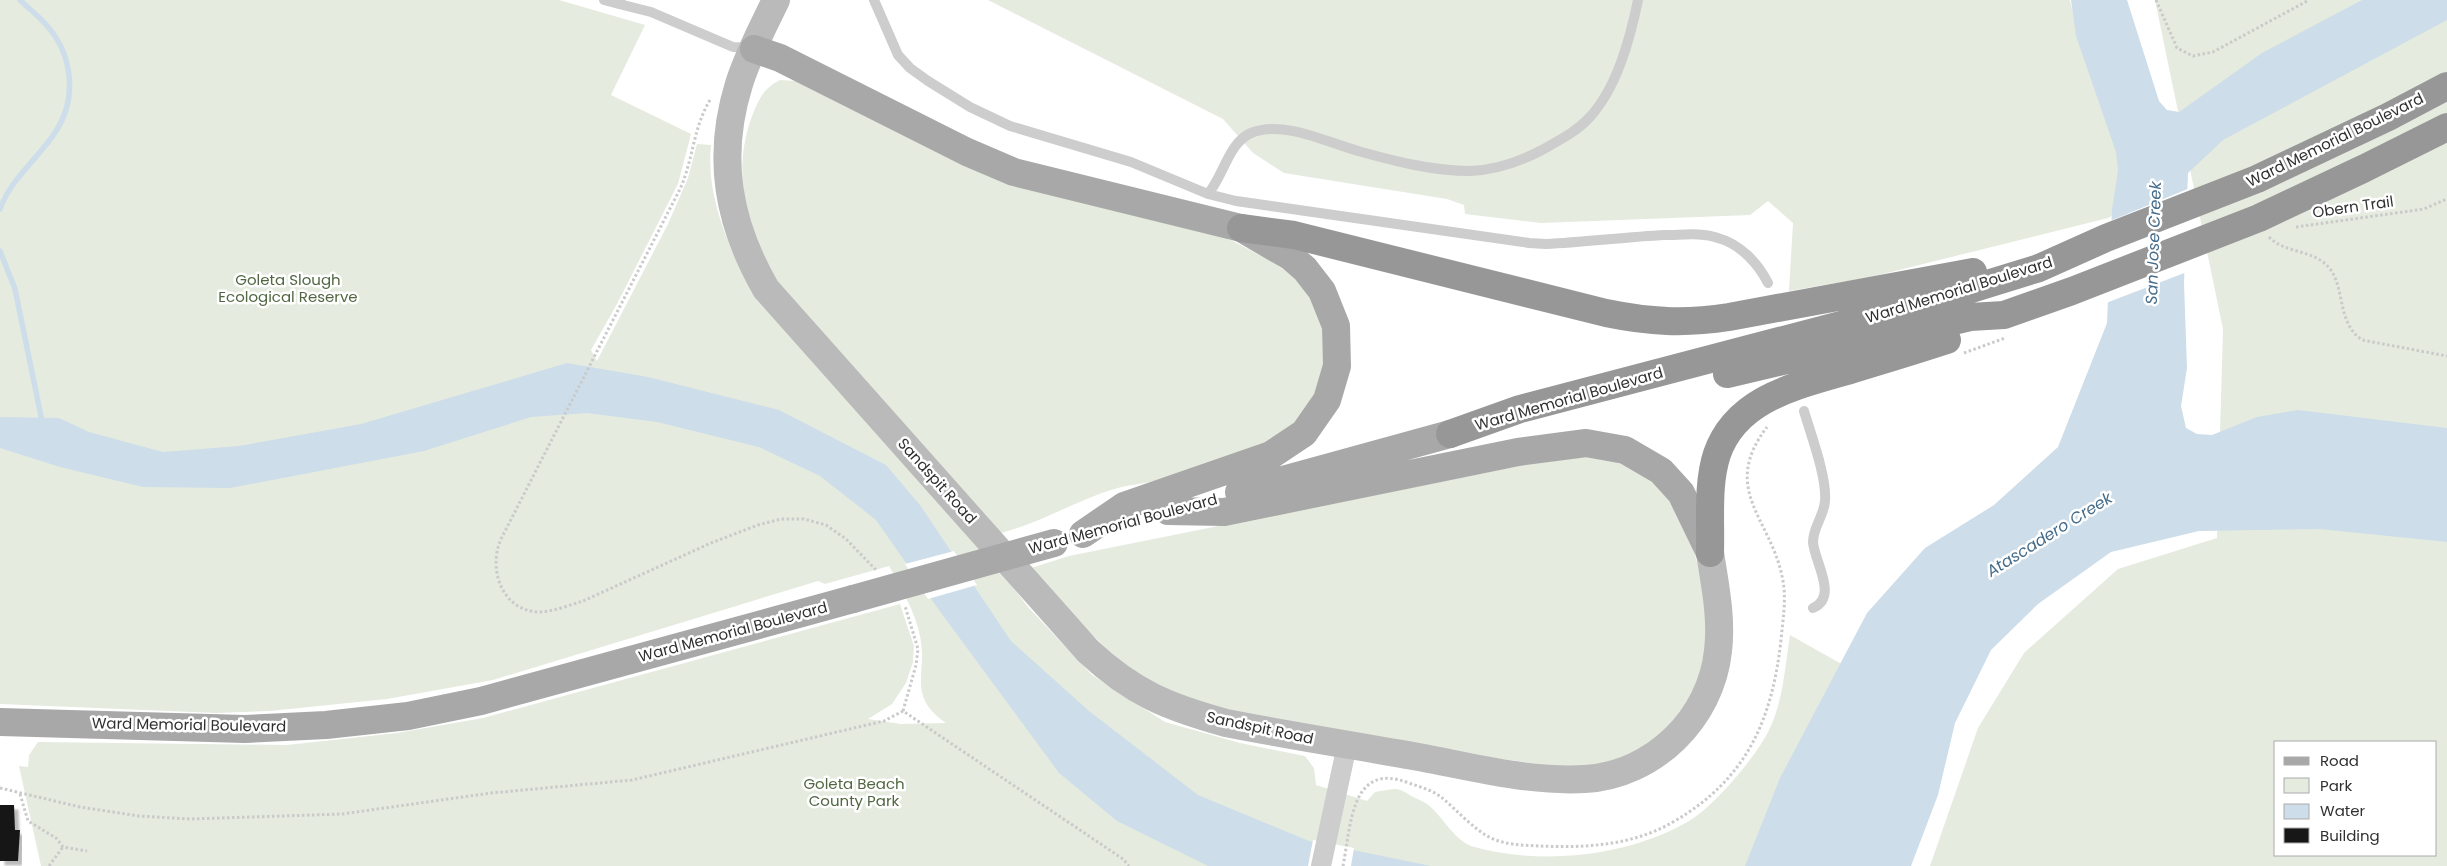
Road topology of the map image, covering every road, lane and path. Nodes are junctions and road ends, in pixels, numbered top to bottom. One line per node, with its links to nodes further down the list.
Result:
1 (604, 0): 7 (lane)
2 (776, 0): 8 (street, Sandspit Road)
3 (874, 0): 12 (lane)
4 (1638, 0): 12 (lane)
5 (2156, 0): 6 (path)
6 (2309, 0)
7 (620, 2): 8 (lane)
8 (754, 49): 15 (main road); 31 (street, Sandspit Road)
9 (2447, 86): 17 (highway, Ward Memorial Boulevard)
10 (714, 96): 26 (path)
11 (2447, 127): 16 (highway, Ward Memorial Boulevard)
12 (1208, 194): 18 (lane)
13 (2447, 199): 14 (path, Obern Trail)
14 (2295, 227)
15 (1241, 228): 17 (highway); 24 (main road)
16 (2266, 231): 19 (highway, Ward Memorial Boulevard); 20 (path)
17 (2106, 238): 22 (highway, Ward Memorial Boulevard)
18 (1768, 283)
19 (2004, 315): 22 (highway, Ward Memorial Boulevard); 25 (highway)
20 (2447, 356)
21 (1804, 411): 28 (lane)
22 (1450, 434): 23 (main road, Ward Memorial Boulevard)
23 (1168, 511): 24 (main road, Ward Memorial Boulevard); 25 (main road)
24 (1083, 534): 30 (main road, Ward Memorial Boulevard, bridge)
25 (1710, 553): 31 (street, Sandspit Road)
26 (881, 574)
27 (902, 599): 29 (path)
28 (1813, 608)
29 (903, 711): 34 (path); 38 (path)
30 (0, 722)
31 (1347, 745): 39 (street)
32 (1367, 786): 40 (path)
33 (0, 788): 34 (path)
34 (20, 794): 35 (path)
35 (63, 847): 36 (path); 37 (path)
36 (87, 851)
37 (49, 866)
38 (1129, 866)
39 (1320, 866)
40 (1343, 866)

